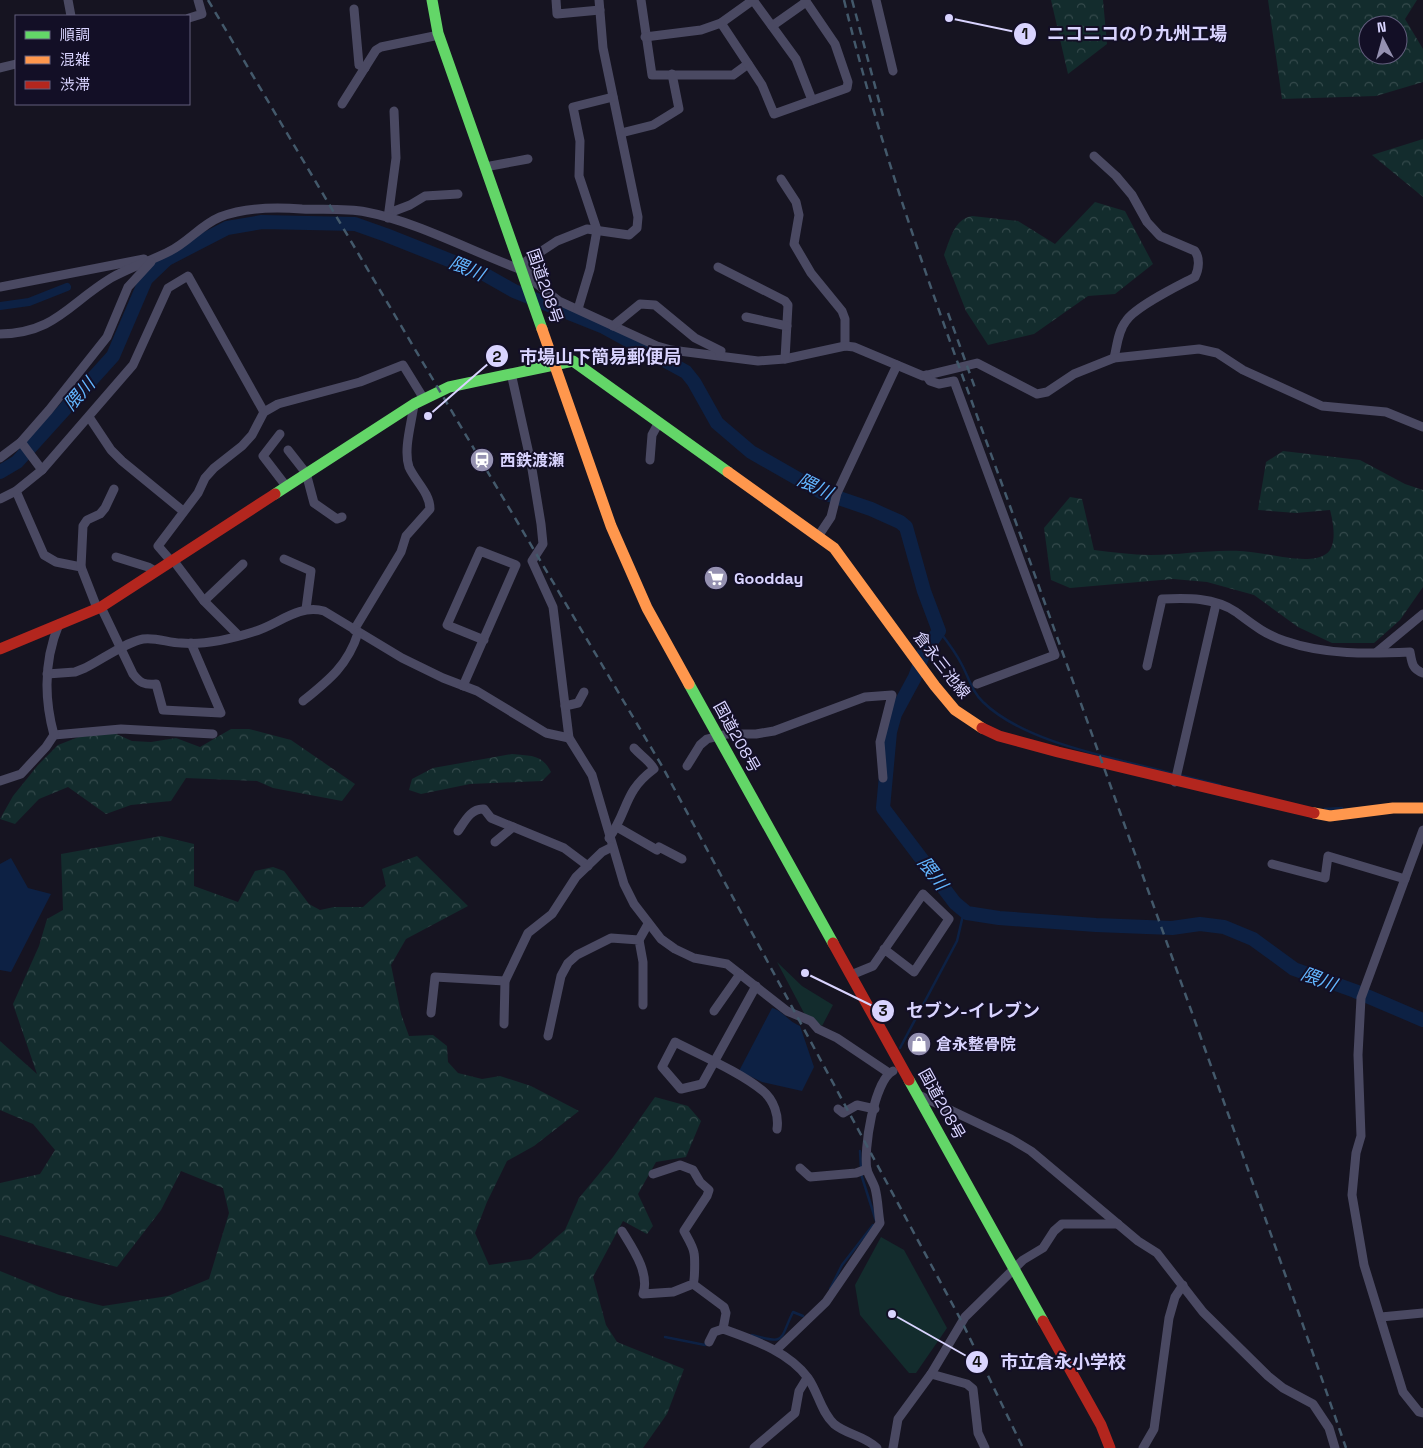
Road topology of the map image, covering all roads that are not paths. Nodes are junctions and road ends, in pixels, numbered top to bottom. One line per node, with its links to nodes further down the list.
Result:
1 (68, 0): 12 (street)
2 (198, 0): 13 (street)
3 (432, 0): 16 (main road, 国道208号)
4 (556, 0): 11 (street)
5 (599, 0): 11 (street)
6 (641, 0): 17 (street)
7 (753, 0): 14 (street); 15 (street)
8 (876, 0): 22 (street)
9 (805, 1): 15 (street); 25 (street)
10 (354, 9): 21 (street)
11 (600, 10): 24 (street)
12 (71, 15)
13 (190, 18)
14 (721, 23): 17 (street); 19 (street)
15 (772, 26): 25 (street)
16 (439, 35): 21 (street); 31 (main road, 国道208号)
17 (645, 37): 23 (street)
18 (15, 64): 20 (street)
19 (748, 64): 23 (street); 25 (street)
20 (0, 68)
21 (365, 68): 26 (street)
22 (893, 71)
23 (672, 74): 28 (street)
24 (613, 97): 28 (street); 35 (street)
25 (812, 100)
26 (342, 104)
27 (394, 111): 34 (street)
28 (621, 134): 35 (street)
29 (1094, 156): 47 (street)
30 (528, 159): 31 (street)
31 (486, 167): 37 (main road, 国道208号)
32 (780, 178): 45 (street)
33 (458, 194): 34 (street)
34 (388, 215): 36 (street); 37 (street)
35 (597, 230): 37 (street); 40 (street)
36 (156, 257): 39 (street); 44 (street); 59 (street)
37 (523, 267): 40 (street); 50 (main road, 国道208号)
38 (718, 267): 43 (street)
39 (0, 287)
40 (578, 309): 42 (street)
41 (746, 317): 43 (street)
42 (613, 326): 46 (street); 46 (street)
43 (787, 326): 48 (street)
44 (0, 334)
45 (845, 346): 48 (street); 49 (street)
46 (720, 355): 48 (street)
47 (1114, 358): 52 (street); 57 (street)
48 (785, 359)
49 (896, 365): 52 (street); 71 (street)
50 (555, 366): 51 (main road); 56 (main road, 倉永三池線); 101 (main road, 国道208号)
51 (511, 373): 53 (main road); 98 (street)
52 (926, 375): 94 (street)
53 (419, 402): 54 (street); 64 (main road); 84 (street)
54 (264, 412): 55 (street); 69 (street)
55 (89, 417): 63 (street); 69 (street)
56 (659, 422): 62 (street); 71 (main road, 倉永三池線)
57 (1423, 427)
58 (280, 434): 65 (street)
59 (23, 444): 61 (street); 63 (street)
60 (288, 450): 64 (street)
61 (0, 458)
62 (650, 460)
63 (42, 470): 67 (street)
64 (306, 473): 65 (main road); 70 (street)
65 (286, 486): 74 (main road)
66 (114, 488): 76 (street)
67 (16, 491): 68 (street); 76 (street)
68 (0, 499)
69 (183, 512): 74 (street)
70 (342, 517)
71 (819, 535): 107 (main road, 倉永三池線)
72 (116, 557): 77 (street)
73 (284, 559): 81 (street)
74 (172, 560): 77 (main road); 78 (street)
75 (243, 564): 78 (street)
76 (81, 567): 80 (street)
77 (155, 572): 80 (main road)
78 (204, 601): 85 (street)
79 (1216, 604): 90 (street); 91 (street); 107 (street)
80 (99, 607): 83 (main road); 89 (street)
81 (306, 609): 84 (street); 85 (street)
82 (1423, 614): 90 (street)
83 (59, 624): 88 (main road); 93 (street)
84 (356, 631): 95 (street); 97 (street)
85 (238, 636): 87 (street)
86 (484, 640): 86 (street); 95 (street)
87 (191, 643): 89 (street); 89 (street)
88 (0, 648)
89 (122, 649): 93 (street)
90 (1377, 652): 92 (street)
91 (1147, 666)
92 (1423, 673)
93 (47, 674): 100 (street)
94 (977, 684)
95 (463, 686): 102 (street)
96 (584, 692): 98 (street)
97 (304, 701)
98 (565, 706): 102 (street)
99 (213, 734): 100 (street)
100 (54, 735): 106 (street)
101 (718, 735): 104 (street); 105 (street); 123 (main road, 国道208号)
102 (569, 738): 114 (street)
103 (634, 748): 110 (street)
104 (687, 766)
105 (883, 778)
106 (0, 782)
107 (1174, 782): 108 (main road, 倉永三池線)
108 (1423, 808)
109 (513, 827): 112 (street); 113 (street); 117 (street)
110 (617, 827): 114 (street); 115 (street)
111 (1423, 830): 118 (street)
112 (458, 831)
113 (495, 842)
114 (611, 843): 117 (street); 119 (street)
115 (682, 859)
116 (1272, 864): 118 (street)
117 (588, 866): 124 (street)
118 (1405, 879): 147 (street)
119 (648, 924): 120 (street); 122 (street)
120 (639, 940): 126 (street); 130 (street)
121 (884, 949): 121 (street); 123 (street)
122 (740, 974): 125 (street); 127 (street)
123 (851, 975): 132 (main road, 国道208号)
124 (505, 980): 128 (street); 129 (street)
125 (756, 986): 131 (street); 133 (street)
126 (643, 1005)
127 (714, 1011)
128 (431, 1013)
129 (504, 1024)
130 (548, 1036)
131 (714, 1062): 131 (street); 137 (street)
132 (902, 1067): 133 (street); 134 (main road, 国道208号)
133 (889, 1073): 136 (street)
134 (918, 1095): 141 (street); 143 (main road, 国道208号)
135 (838, 1109): 136 (street)
136 (875, 1109): 139 (street)
137 (777, 1129)
138 (800, 1168): 139 (street)
139 (867, 1169): 150 (street)
140 (653, 1174): 144 (street)
141 (1118, 1224): 143 (street); 145 (street)
142 (622, 1231): 144 (street)
143 (1014, 1269): 151 (street); 158 (main road, 国道208号)
144 (693, 1284): 148 (street)
145 (1183, 1285): 159 (street); 160 (street)
146 (1423, 1313): 147 (street)
147 (1381, 1317): 153 (street)
148 (723, 1330): 149 (street); 150 (street)
149 (709, 1342)
150 (776, 1350): 152 (street)
151 (931, 1374): 156 (street); 157 (street)
152 (807, 1378): 154 (street); 155 (street)
153 (1423, 1413)
154 (754, 1448)
155 (877, 1448)
156 (893, 1448)
157 (986, 1448)
158 (1110, 1448)
159 (1142, 1448)
160 (1335, 1448)

